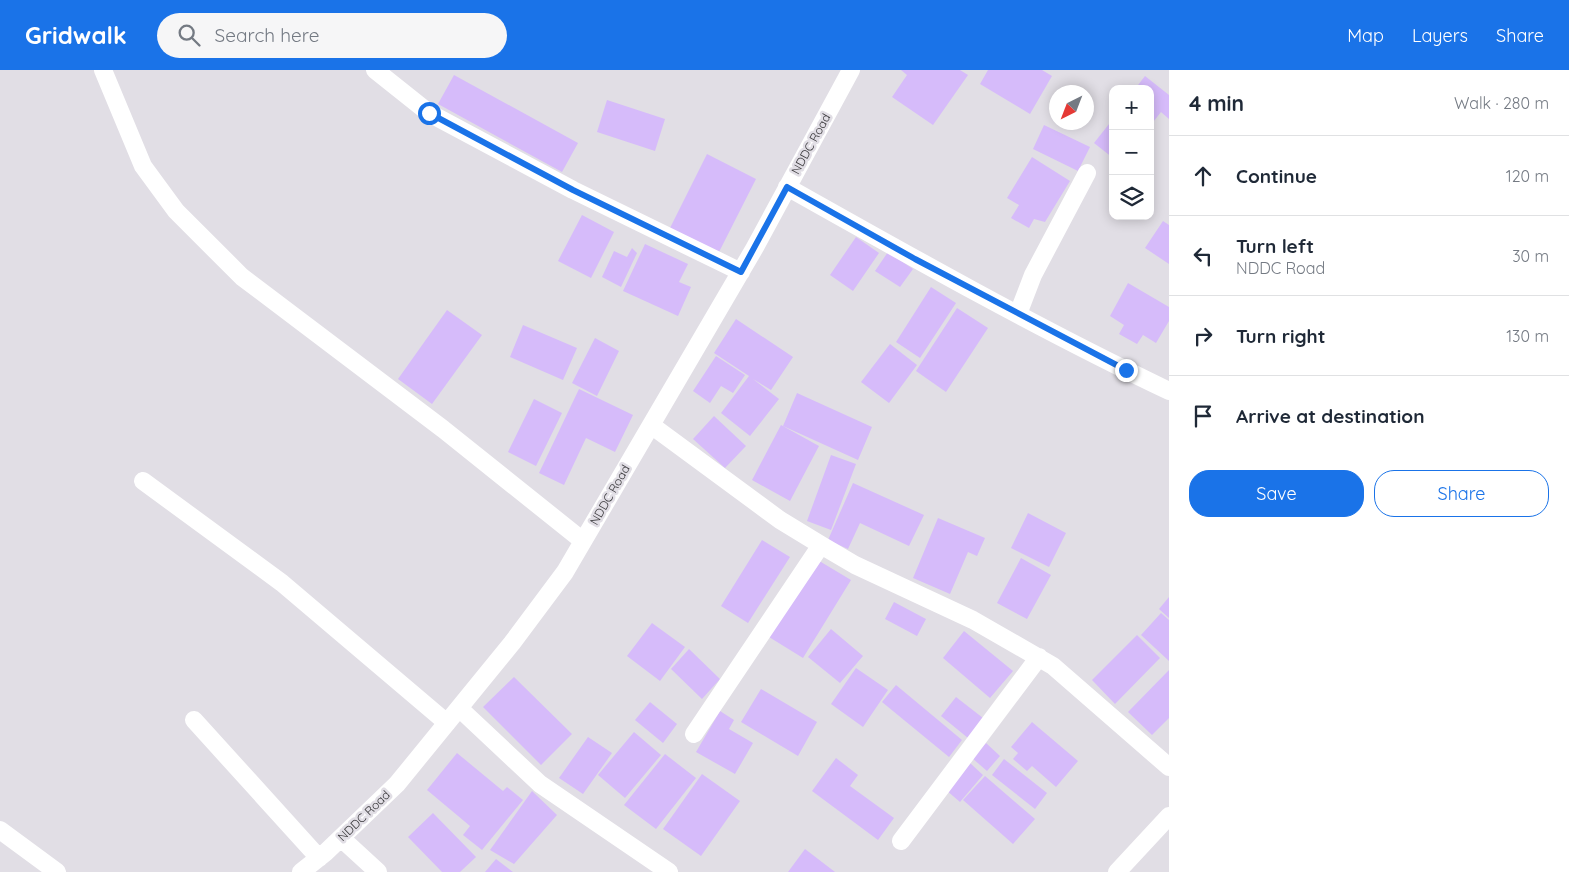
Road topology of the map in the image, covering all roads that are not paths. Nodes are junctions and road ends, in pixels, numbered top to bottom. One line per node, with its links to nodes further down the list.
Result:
1 (104, 70): 11 (street)
2 (376, 70): 6 (street)
3 (851, 70): 5 (street, NDDC Road)
4 (1087, 173): 7 (street)
5 (787, 187): 6 (street, NDDC Road); 7 (street)
6 (741, 272): 9 (street, NDDC Road)
7 (1018, 314): 8 (street)
8 (1169, 391)
9 (651, 425): 11 (street, NDDC Road); 12 (street)
10 (143, 481): 16 (street)
11 (583, 541): 14 (street, NDDC Road)
12 (821, 545): 13 (street); 17 (street)
13 (1039, 658): 18 (street); 22 (street)
14 (459, 708): 16 (street, NDDC Road); 27 (street)
15 (194, 720): 23 (street)
16 (446, 723): 21 (street, NDDC Road)
17 (694, 734)
18 (1169, 768)
19 (1169, 816): 28 (street)
20 (0, 830): 24 (street)
21 (341, 838): 23 (street, NDDC Road); 26 (street)
22 (901, 841)
23 (318, 858): 25 (street, NDDC Road)
24 (57, 872)
25 (301, 872)
26 (378, 872)
27 (669, 872)
28 (1117, 872)

